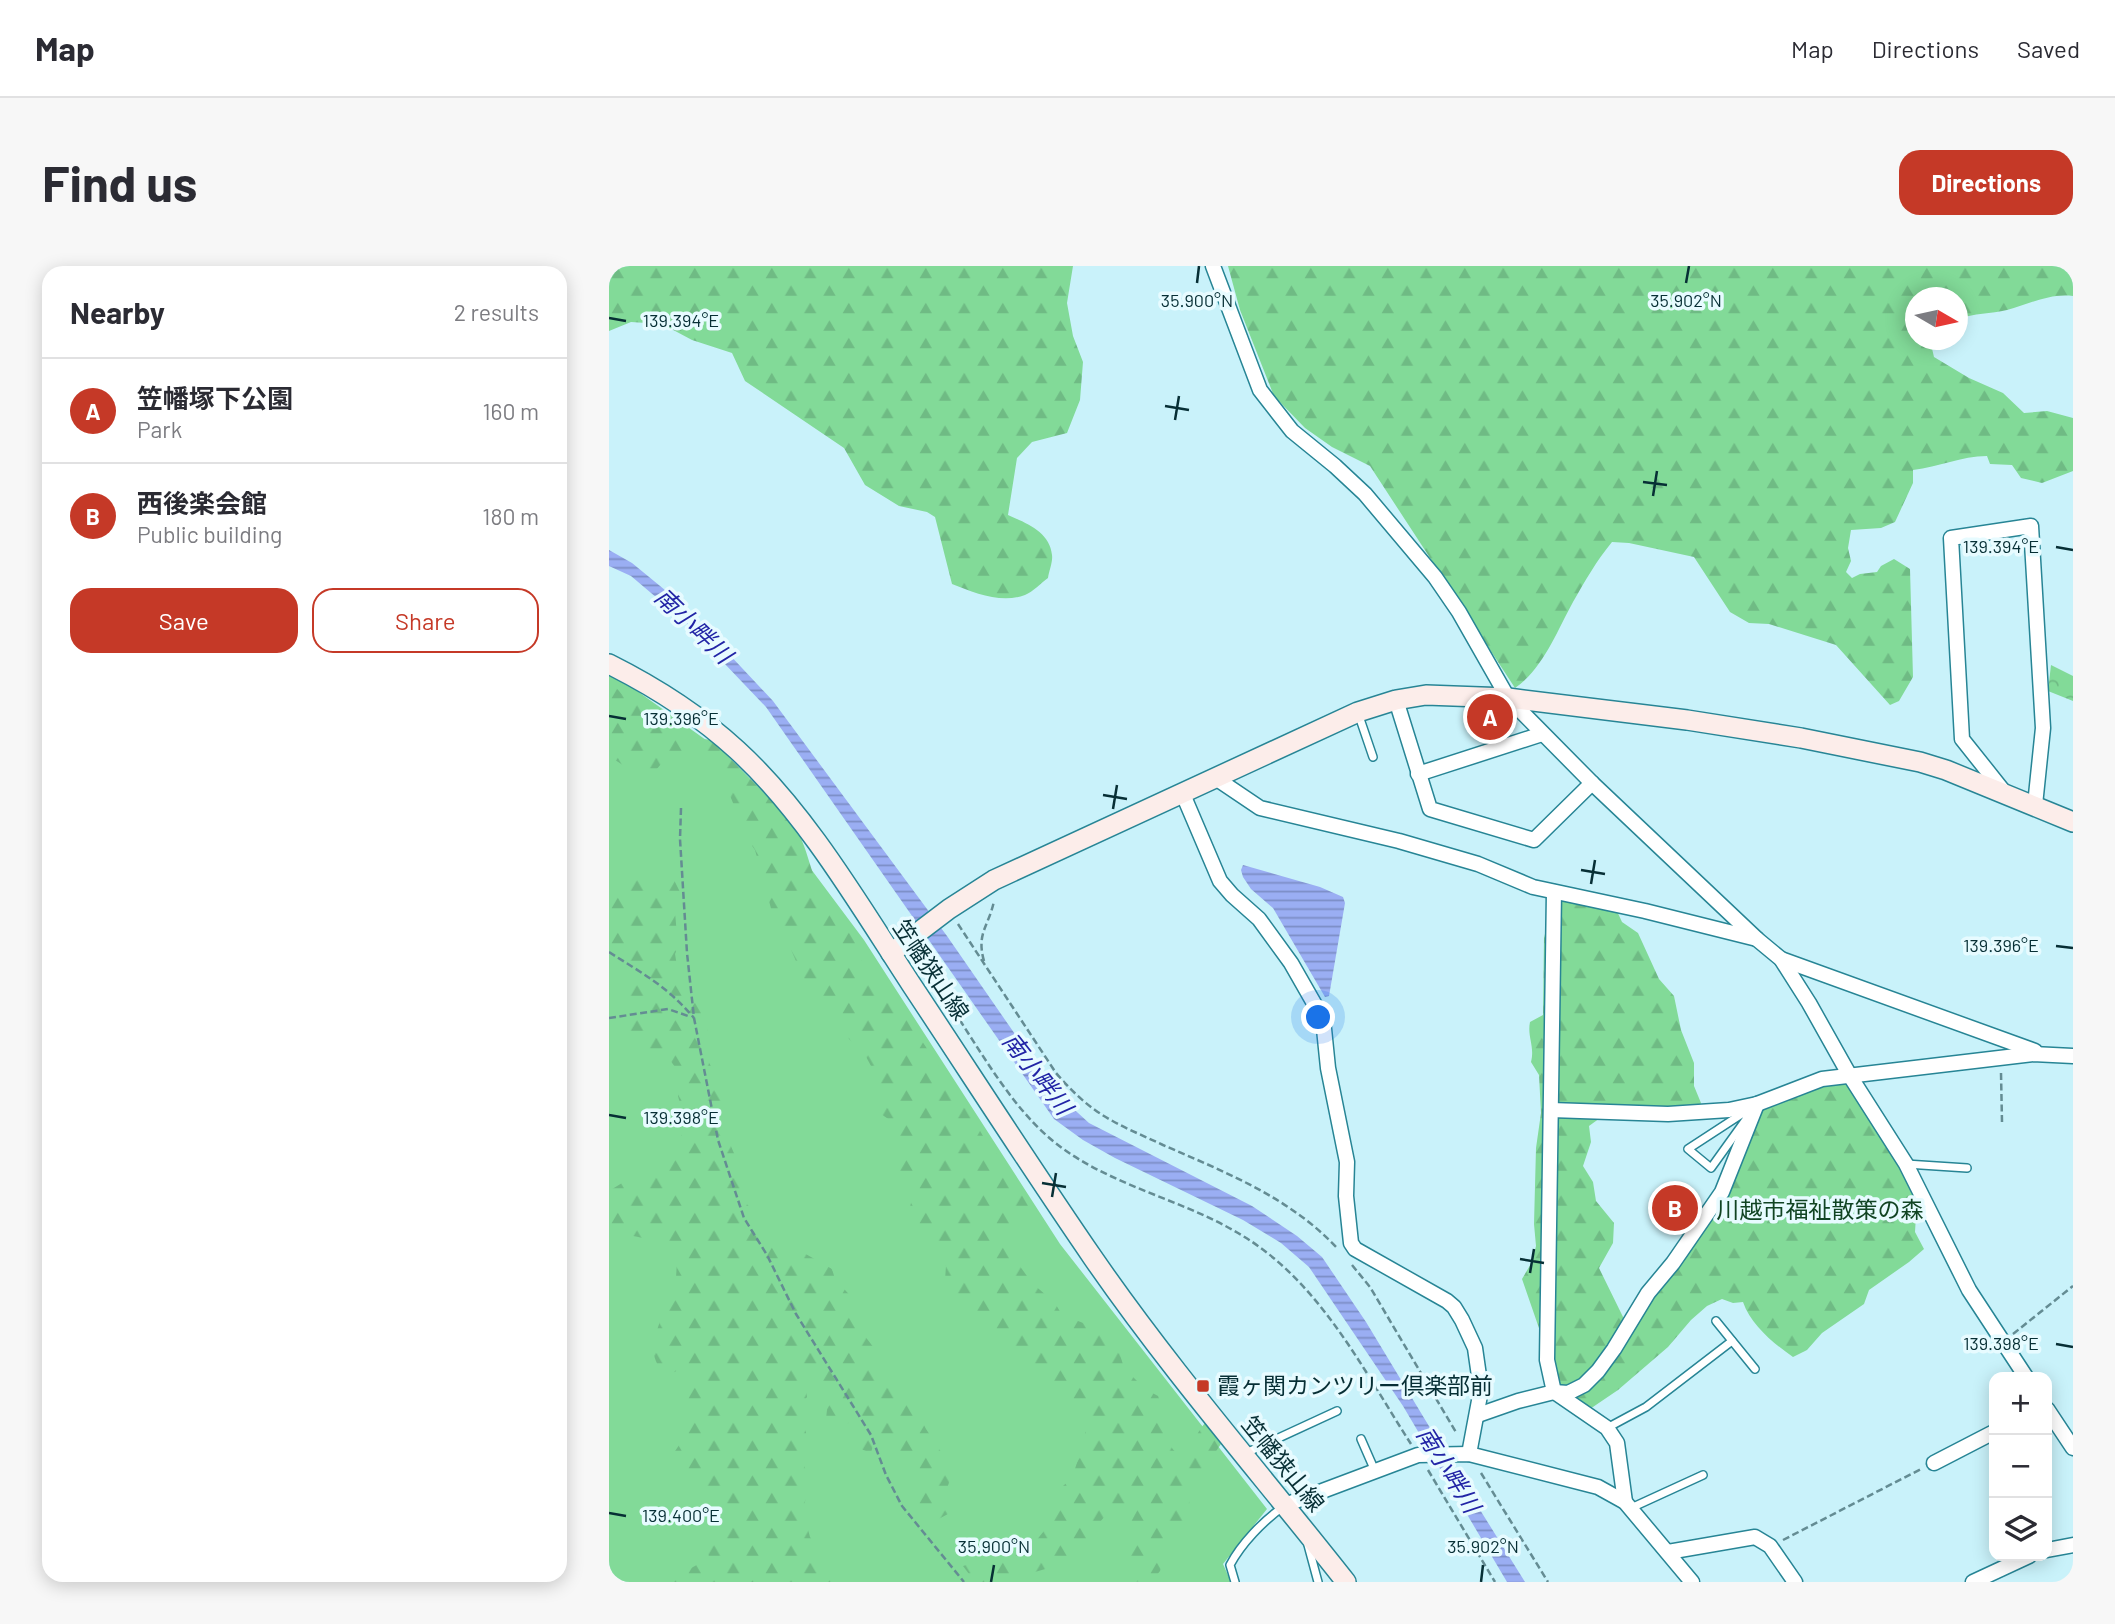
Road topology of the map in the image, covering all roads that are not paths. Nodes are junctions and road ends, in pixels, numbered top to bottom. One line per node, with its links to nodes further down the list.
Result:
1 (1213, 266): 3 (street)
2 (609, 664): 17 (street, 笠幡狭山線)
3 (1508, 698): 4 (street); 6 (street); 12 (street)
4 (1396, 700): 5 (street); 8 (street)
5 (1358, 712): 7 (lane); 9 (street)
6 (1542, 734): 8 (street); 10 (street)
7 (1373, 757)
8 (1419, 774): 10 (street)
9 (1214, 777): 11 (street); 15 (street)
10 (1592, 783): 16 (street)
11 (1182, 792): 17 (street); 32 (street)
12 (2007, 795): 13 (street); 13 (street)
13 (2035, 805): 14 (street)
14 (2073, 821)
15 (1554, 892): 16 (street); 23 (street)
16 (1758, 940): 18 (street)
17 (891, 953): 38 (street, 笠幡狭山線)
18 (1781, 959): 19 (street); 21 (street)
19 (2043, 1054): 20 (street); 21 (street)
20 (2073, 1056)
21 (1850, 1076): 22 (street); 24 (street)
22 (1757, 1104): 22 (lane); 23 (street); 30 (street)
23 (1551, 1110): 30 (street)
24 (1906, 1164): 25 (lane); 29 (street)
25 (1967, 1168)
26 (1716, 1321): 27 (lane)
27 (1733, 1341): 28 (lane); 34 (lane)
28 (1755, 1369)
29 (2023, 1372)
30 (1554, 1392): 32 (street); 34 (street)
31 (1337, 1411): 38 (lane)
32 (1478, 1415): 39 (street)
33 (2052, 1416): 37 (street)
34 (1607, 1428): 44 (street)
35 (1989, 1435): 40 (street)
36 (1361, 1439): 41 (lane)
37 (2073, 1448)
38 (1242, 1454): 43 (street, 笠幡狭山線)
39 (1469, 1454): 41 (street); 44 (street)
40 (1934, 1463)
41 (1375, 1471): 43 (street)
42 (1703, 1475): 44 (lane)
43 (1286, 1505): 45 (street, 笠幡狭山線); 50 (lane)
44 (1628, 1505): 48 (street)
45 (1304, 1528): 51 (lane); 52 (street, 笠幡狭山線)
46 (2073, 1545): 47 (street)
47 (2052, 1549)
48 (1668, 1552): 53 (street); 54 (street)
49 (2018, 1561): 55 (street)
50 (1235, 1582)
51 (1318, 1582)
52 (1346, 1582)
53 (1692, 1582)
54 (1795, 1582)
55 (1973, 1582)

